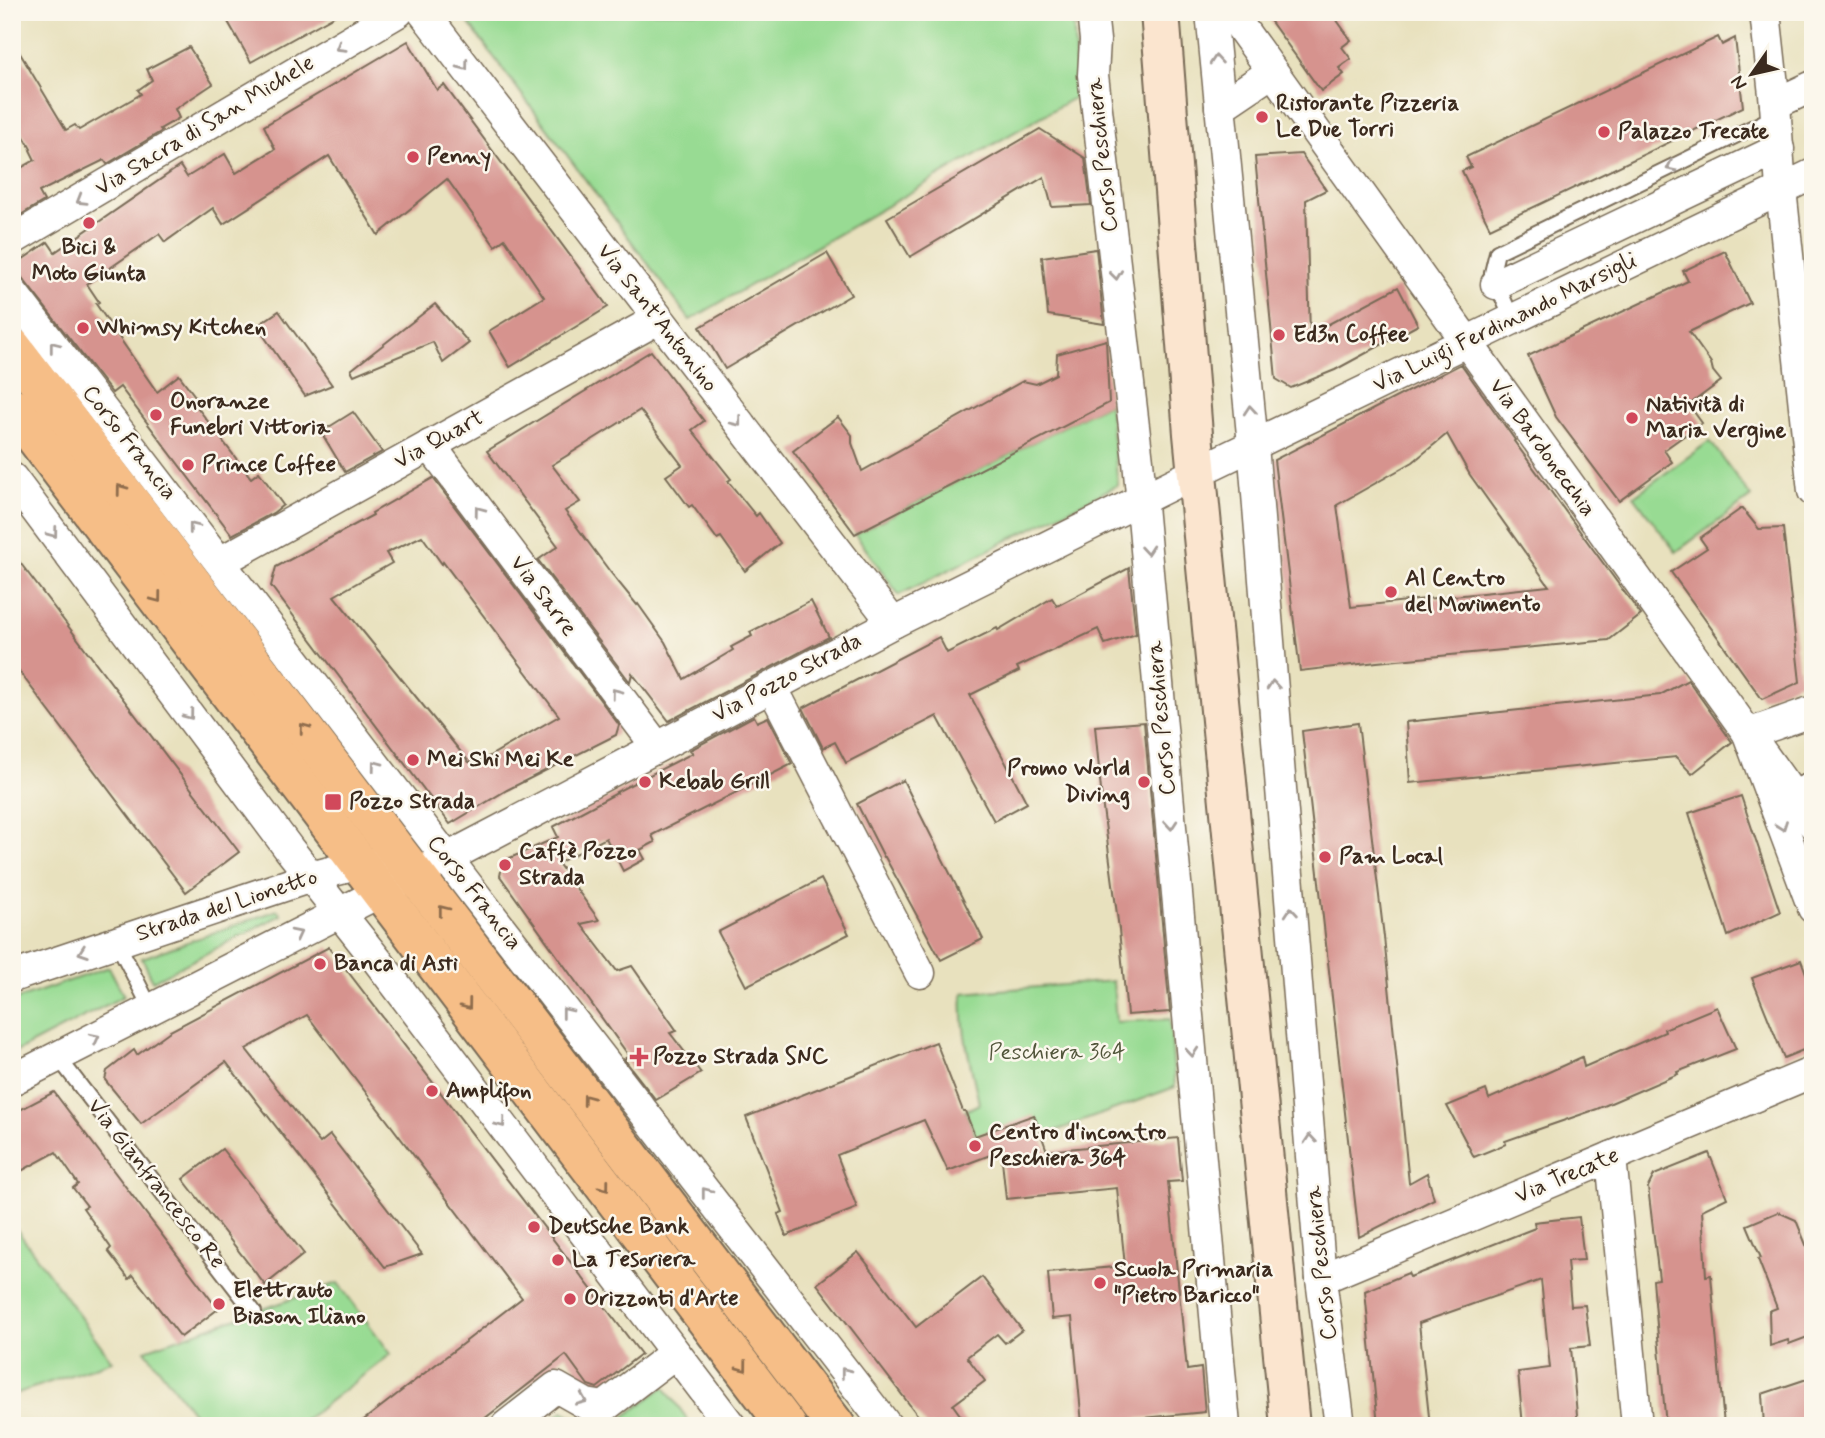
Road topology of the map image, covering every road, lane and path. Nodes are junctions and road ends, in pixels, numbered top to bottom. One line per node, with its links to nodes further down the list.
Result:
1 (398, 12): 15 (street, Via Sacra di San Michele, one-way to 15)
2 (423, 12): 18 (street, Via Sant'Antonino, one-way to 18)
3 (1092, 12): 28 (street, Corso Peschiera, one-way to 28)
4 (1160, 12): 25 (main road, Corso Peschiera)
5 (1211, 12): 10 (street, Corso Peschiera, one-way to 5)
6 (1230, 12): 8 (street, Via Bardonecchia)
7 (1765, 12): 11 (street)
8 (1272, 72): 10 (street); 20 (street, Via Bardonecchia)
9 (1813, 86): 11 (street)
10 (1220, 107): 24 (street, Corso Peschiera, one-way to 10)
11 (1776, 110): 12 (street); 16 (lane, one-way to 16)
12 (1779, 149): 14 (street); 16 (street)
13 (1813, 174): 14 (street, Via Luigi Ferdinando Marsigli)
14 (1781, 189): 19 (street, Via Luigi Ferdinando Marsigli); 27 (street)
15 (12, 240)
16 (1496, 284): 19 (lane)
17 (12, 292): 29 (street, Corso Francia, one-way to 17)
18 (658, 319): 23 (street, Via Quart); 30 (street, Via Sant'Antonino, one-way to 30)
19 (1512, 319): 20 (street, Via Luigi Ferdinando Marsigli)
20 (1465, 342): 24 (street, Via Luigi Ferdinando Marsigli); 33 (street, Via Bardonecchia)
21 (12, 347): 37 (main road, Corso Francia, one-way to 21)
22 (12, 407): 39 (main road, one-way to 39)
23 (429, 445): 29 (street, Via Quart); 34 (street, Via Sarre, one-way to 23)
24 (1253, 445): 25 (street, Via Luigi Ferdinando Marsigli); 50 (street, Corso Peschiera, one-way to 24)
25 (1197, 472): 28 (street, Via Pozzo Strada); 59 (main road, Corso Peschiera)
26 (12, 478): 38 (street, one-way to 38)
27 (1813, 491)
28 (1142, 499): 30 (street, Via Pozzo Strada); 58 (street, Corso Peschiera, one-way to 58)
29 (220, 562): 37 (street, Corso Francia, one-way to 29)
30 (893, 623): 31 (street, Via Pozzo Strada)
31 (772, 687): 34 (street, Via Pozzo Strada); 43 (street)
32 (1813, 711): 33 (street)
33 (1748, 734): 35 (street, Via Bardonecchia); 40 (street, one-way to 40)
34 (657, 747): 37 (street, Via Pozzo Strada)
35 (1800, 784): 36 (street, Via Bardonecchia)
36 (1813, 824)
37 (422, 865): 39 (street, Strada del Lionetto); 56 (main road, Corso Francia, one-way to 37); 57 (street, Corso Francia, one-way to 37)
38 (311, 877): 39 (street, Strada del Lionetto); 41 (street); 42 (street, Strada del Lionetto)
39 (371, 878): 41 (street); 55 (main road, one-way to 55)
40 (1813, 908)
41 (340, 913): 45 (street, one-way to 41); 52 (street, one-way to 52)
42 (117, 942): 44 (street, Strada del Lionetto, one-way to 44); 45 (lane)
43 (920, 972)
44 (12, 976)
45 (152, 1009): 46 (street, one-way to 45)
46 (58, 1057): 48 (street); 51 (lane, Via Gianfrancesco Re)
47 (1813, 1072): 49 (street, Via Trecate)
48 (12, 1080)
49 (1611, 1157): 50 (street, Via Trecate); 61 (street)
50 (1321, 1279): 60 (street, Corso Peschiera)
51 (254, 1312)
52 (675, 1353): 53 (street); 54 (street, one-way to 52)
53 (724, 1423)
54 (506, 1426)
55 (787, 1426)
56 (836, 1426)
57 (887, 1426)
58 (1225, 1426)
59 (1290, 1426)
60 (1340, 1426)
61 (1637, 1426)

